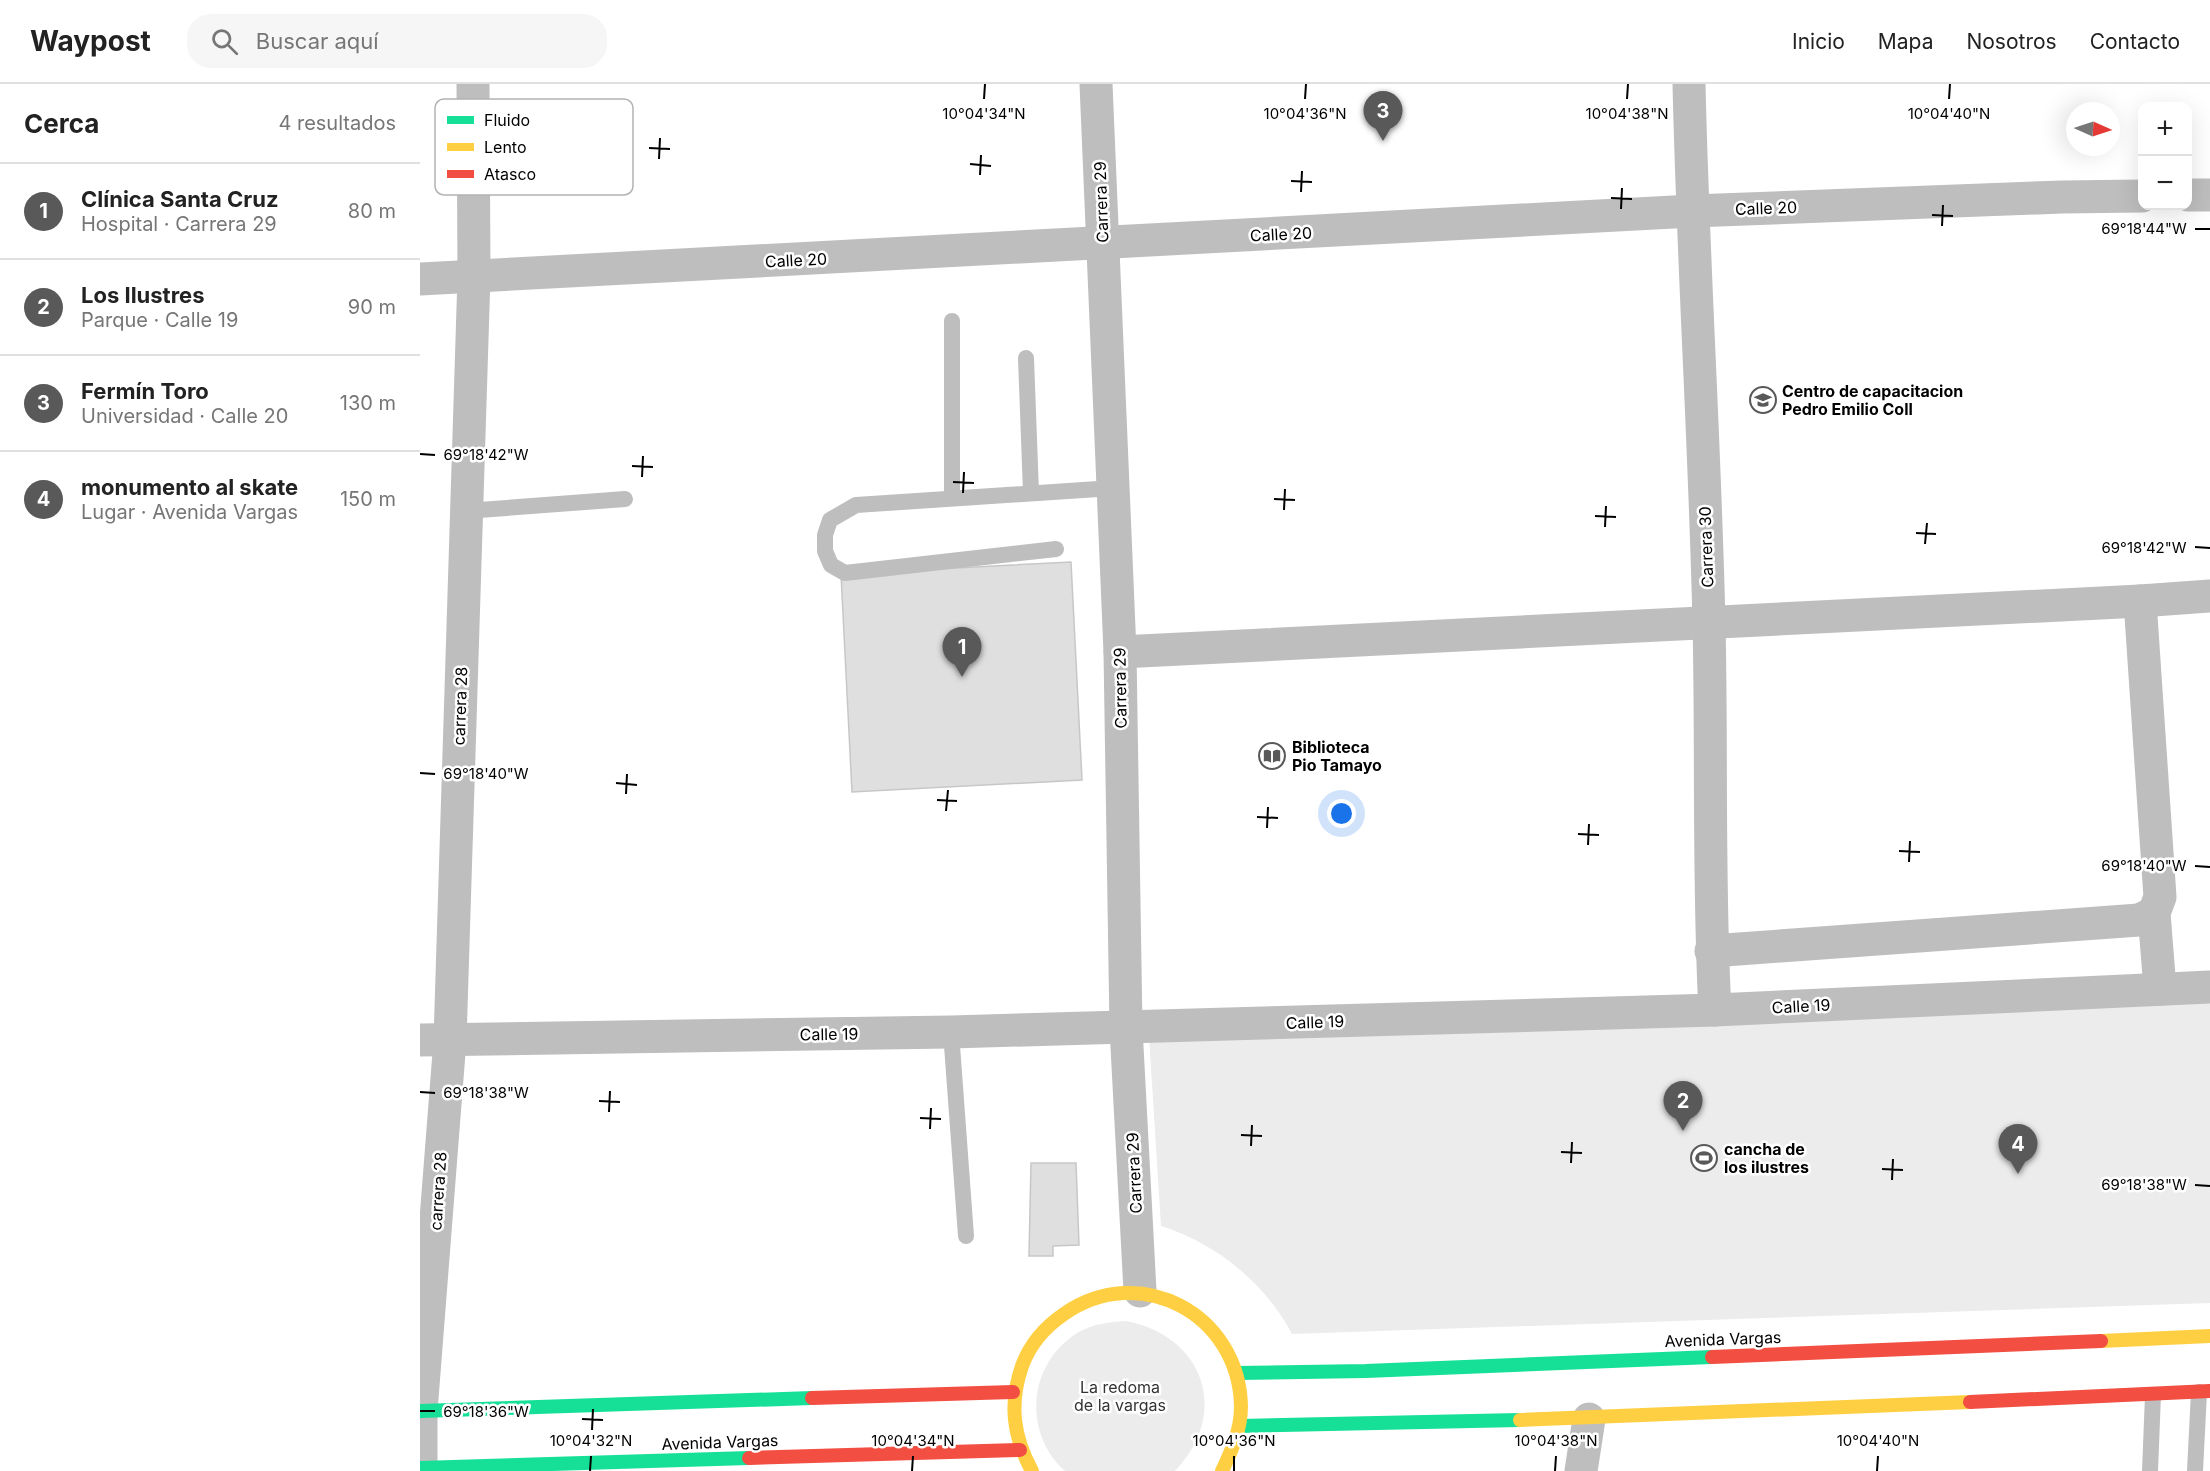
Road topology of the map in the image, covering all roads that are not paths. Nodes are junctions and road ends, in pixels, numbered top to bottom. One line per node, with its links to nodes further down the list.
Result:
1 (473, 84): 4 (street, carrera 28)
2 (1096, 84): 10 (street, Carrera 29)
3 (1689, 84): 9 (street, Carrera 30)
4 (473, 99)
5 (474, 195): 11 (street, carrera 28)
6 (2192, 195): 7 (street)
7 (2210, 195)
8 (2138, 196): 9 (street, Calle 20)
9 (1692, 211): 10 (street, Calle 20); 23 (street, Carrera 30)
10 (1103, 244): 11 (street, Calle 20); 15 (street, Carrera 29)
11 (474, 276): 12 (street, Calle 20); 19 (street, carrera 28)
12 (420, 279)
13 (952, 321): 17 (lane)
14 (1026, 358): 16 (lane)
15 (1113, 488): 16 (lane); 24 (street, Carrera 29)
16 (1031, 493): 17 (lane)
17 (952, 498): 20 (lane)
18 (625, 499): 19 (lane)
19 (466, 511): 32 (street, carrera 28)
20 (1056, 549)
21 (2210, 596): 22 (street)
22 (2140, 601): 23 (street); 25 (street)
23 (1709, 623): 24 (street); 26 (street, Carrera 30)
24 (1120, 652): 30 (street, Carrera 29)
25 (2154, 913): 26 (street); 28 (street)
26 (1711, 951): 29 (street, Carrera 30)
27 (2210, 987): 28 (street, Calle 19)
28 (2160, 989): 29 (street, Calle 19)
29 (1715, 1010): 30 (street, Calle 19)
30 (1126, 1028): 31 (street, Calle 19); 34 (street, Carrera 29)
31 (951, 1032): 32 (street, Calle 19); 33 (lane)
32 (435, 1040): 40 (street, carrera 28)
33 (966, 1236)
34 (1140, 1291): 36 (main road); 38 (main road)
35 (2210, 1336): 36 (main road, Avenida Vargas)
36 (1237, 1373): 42 (main road)
37 (2204, 1391): 39 (main road); 49 (lane)
38 (1013, 1392): 40 (main road); 43 (main road)
39 (2153, 1395): 41 (main road); 48 (lane)
40 (421, 1411): 44 (street, carrera 28)
41 (1589, 1419): 42 (main road); 47 (street)
42 (1240, 1426): 46 (main road)
43 (1020, 1450): 44 (main road, Avenida Vargas); 45 (main road)
44 (420, 1469)
45 (1032, 1471)
46 (1222, 1471)
47 (1581, 1471)
48 (2150, 1471)
49 (2195, 1471)

